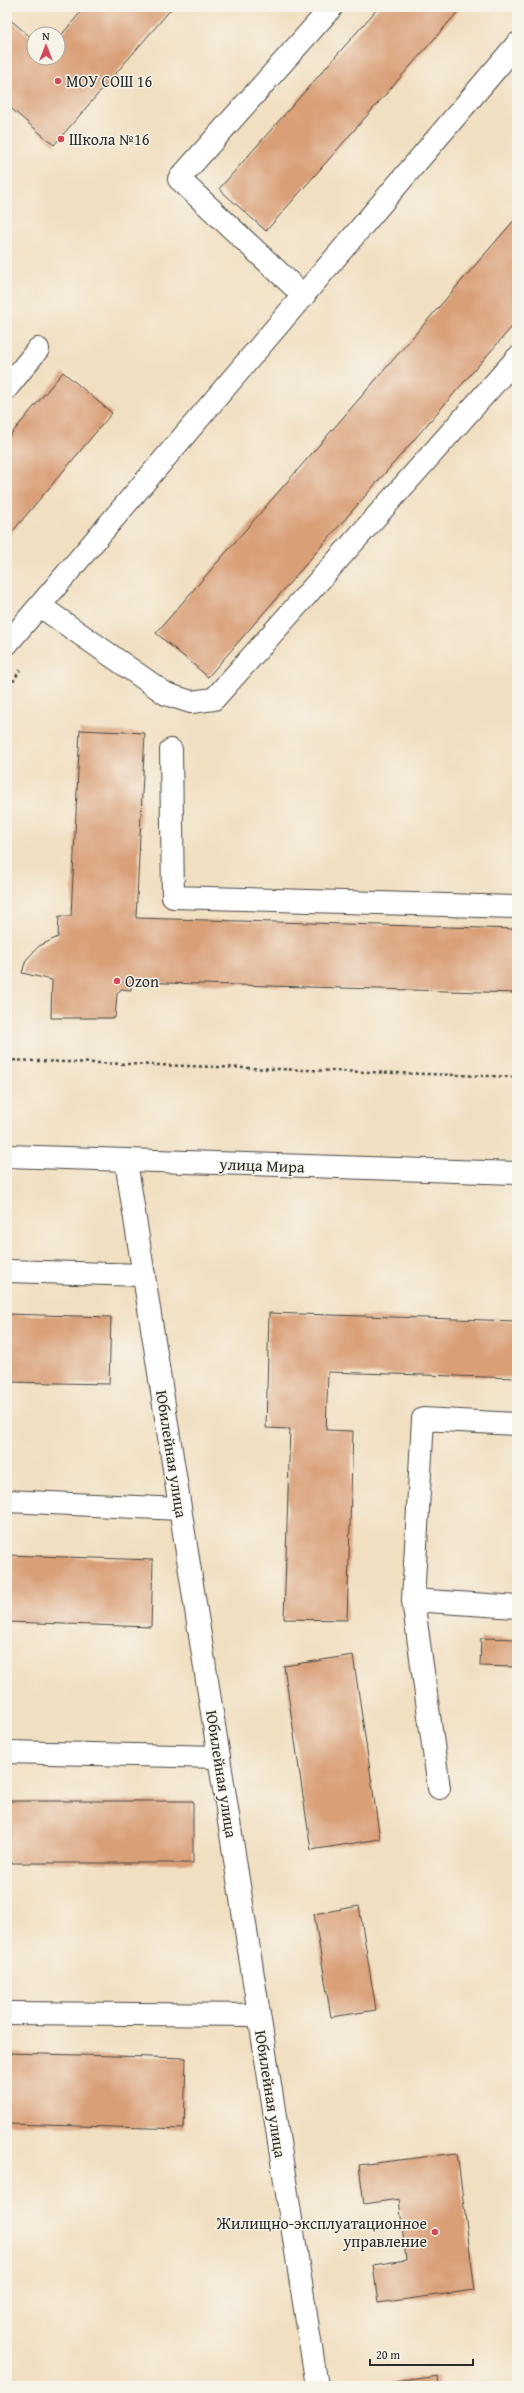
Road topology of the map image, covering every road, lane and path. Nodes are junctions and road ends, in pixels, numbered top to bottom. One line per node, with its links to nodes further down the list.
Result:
1 (332, 7): 3 (street)
2 (517, 44): 3 (street)
3 (304, 296): 7 (street)
4 (38, 349): 6 (street)
5 (517, 358): 7 (street)
6 (7, 388)
7 (40, 606): 8 (street)
8 (7, 644)
9 (171, 750): 10 (street)
10 (517, 907)
11 (7, 1060): 12 (path)
12 (517, 1076)
13 (7, 1156): 14 (street, улица Мира)
14 (126, 1161): 15 (street, улица Мира); 17 (street, Юбилейная улица)
15 (517, 1173)
16 (7, 1272): 17 (street)
17 (144, 1275): 20 (street, Юбилейная улица)
18 (517, 1424): 21 (street)
19 (7, 1501): 20 (street)
20 (180, 1509): 24 (street, Юбилейная улица)
21 (413, 1600): 22 (street); 25 (street)
22 (517, 1607)
23 (7, 1752): 24 (street)
24 (219, 1757): 27 (street, Юбилейная улица)
25 (439, 1788)
26 (7, 2013): 27 (street)
27 (259, 2015): 28 (street, Юбилейная улица)
28 (317, 2386)

